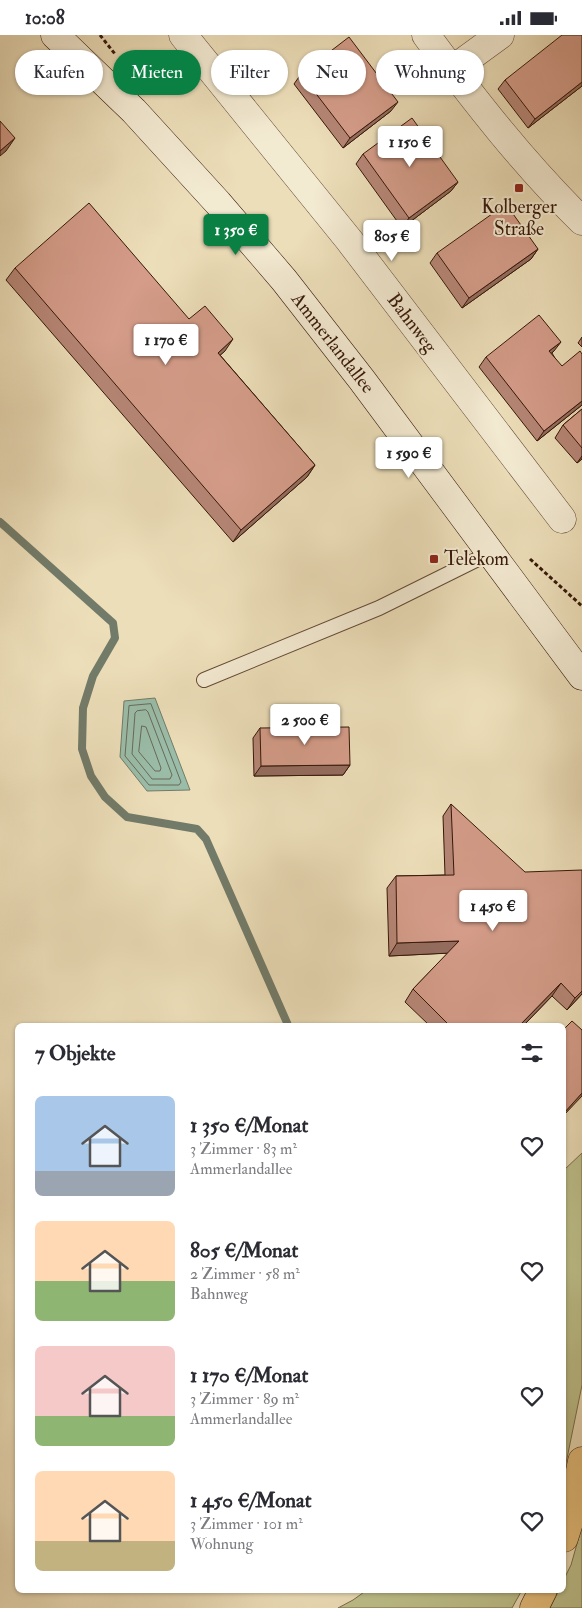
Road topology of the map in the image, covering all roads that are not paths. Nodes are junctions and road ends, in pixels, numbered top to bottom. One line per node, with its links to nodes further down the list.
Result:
1 (55, 35): 10 (street, Ammerlandallee)
2 (183, 35): 9 (street, Bahnweg)
3 (426, 35): 5 (street)
4 (500, 35): 6 (street)
5 (437, 50)
6 (479, 50)
7 (472, 95): 8 (street)
8 (582, 221)
9 (562, 519)
10 (490, 553): 11 (street, Ammerlandallee); 12 (lane)
11 (582, 676)
12 (204, 680)
13 (582, 1461): 14 (highway)
14 (566, 1532)
15 (542, 1593): 16 (highway)
16 (534, 1608)

